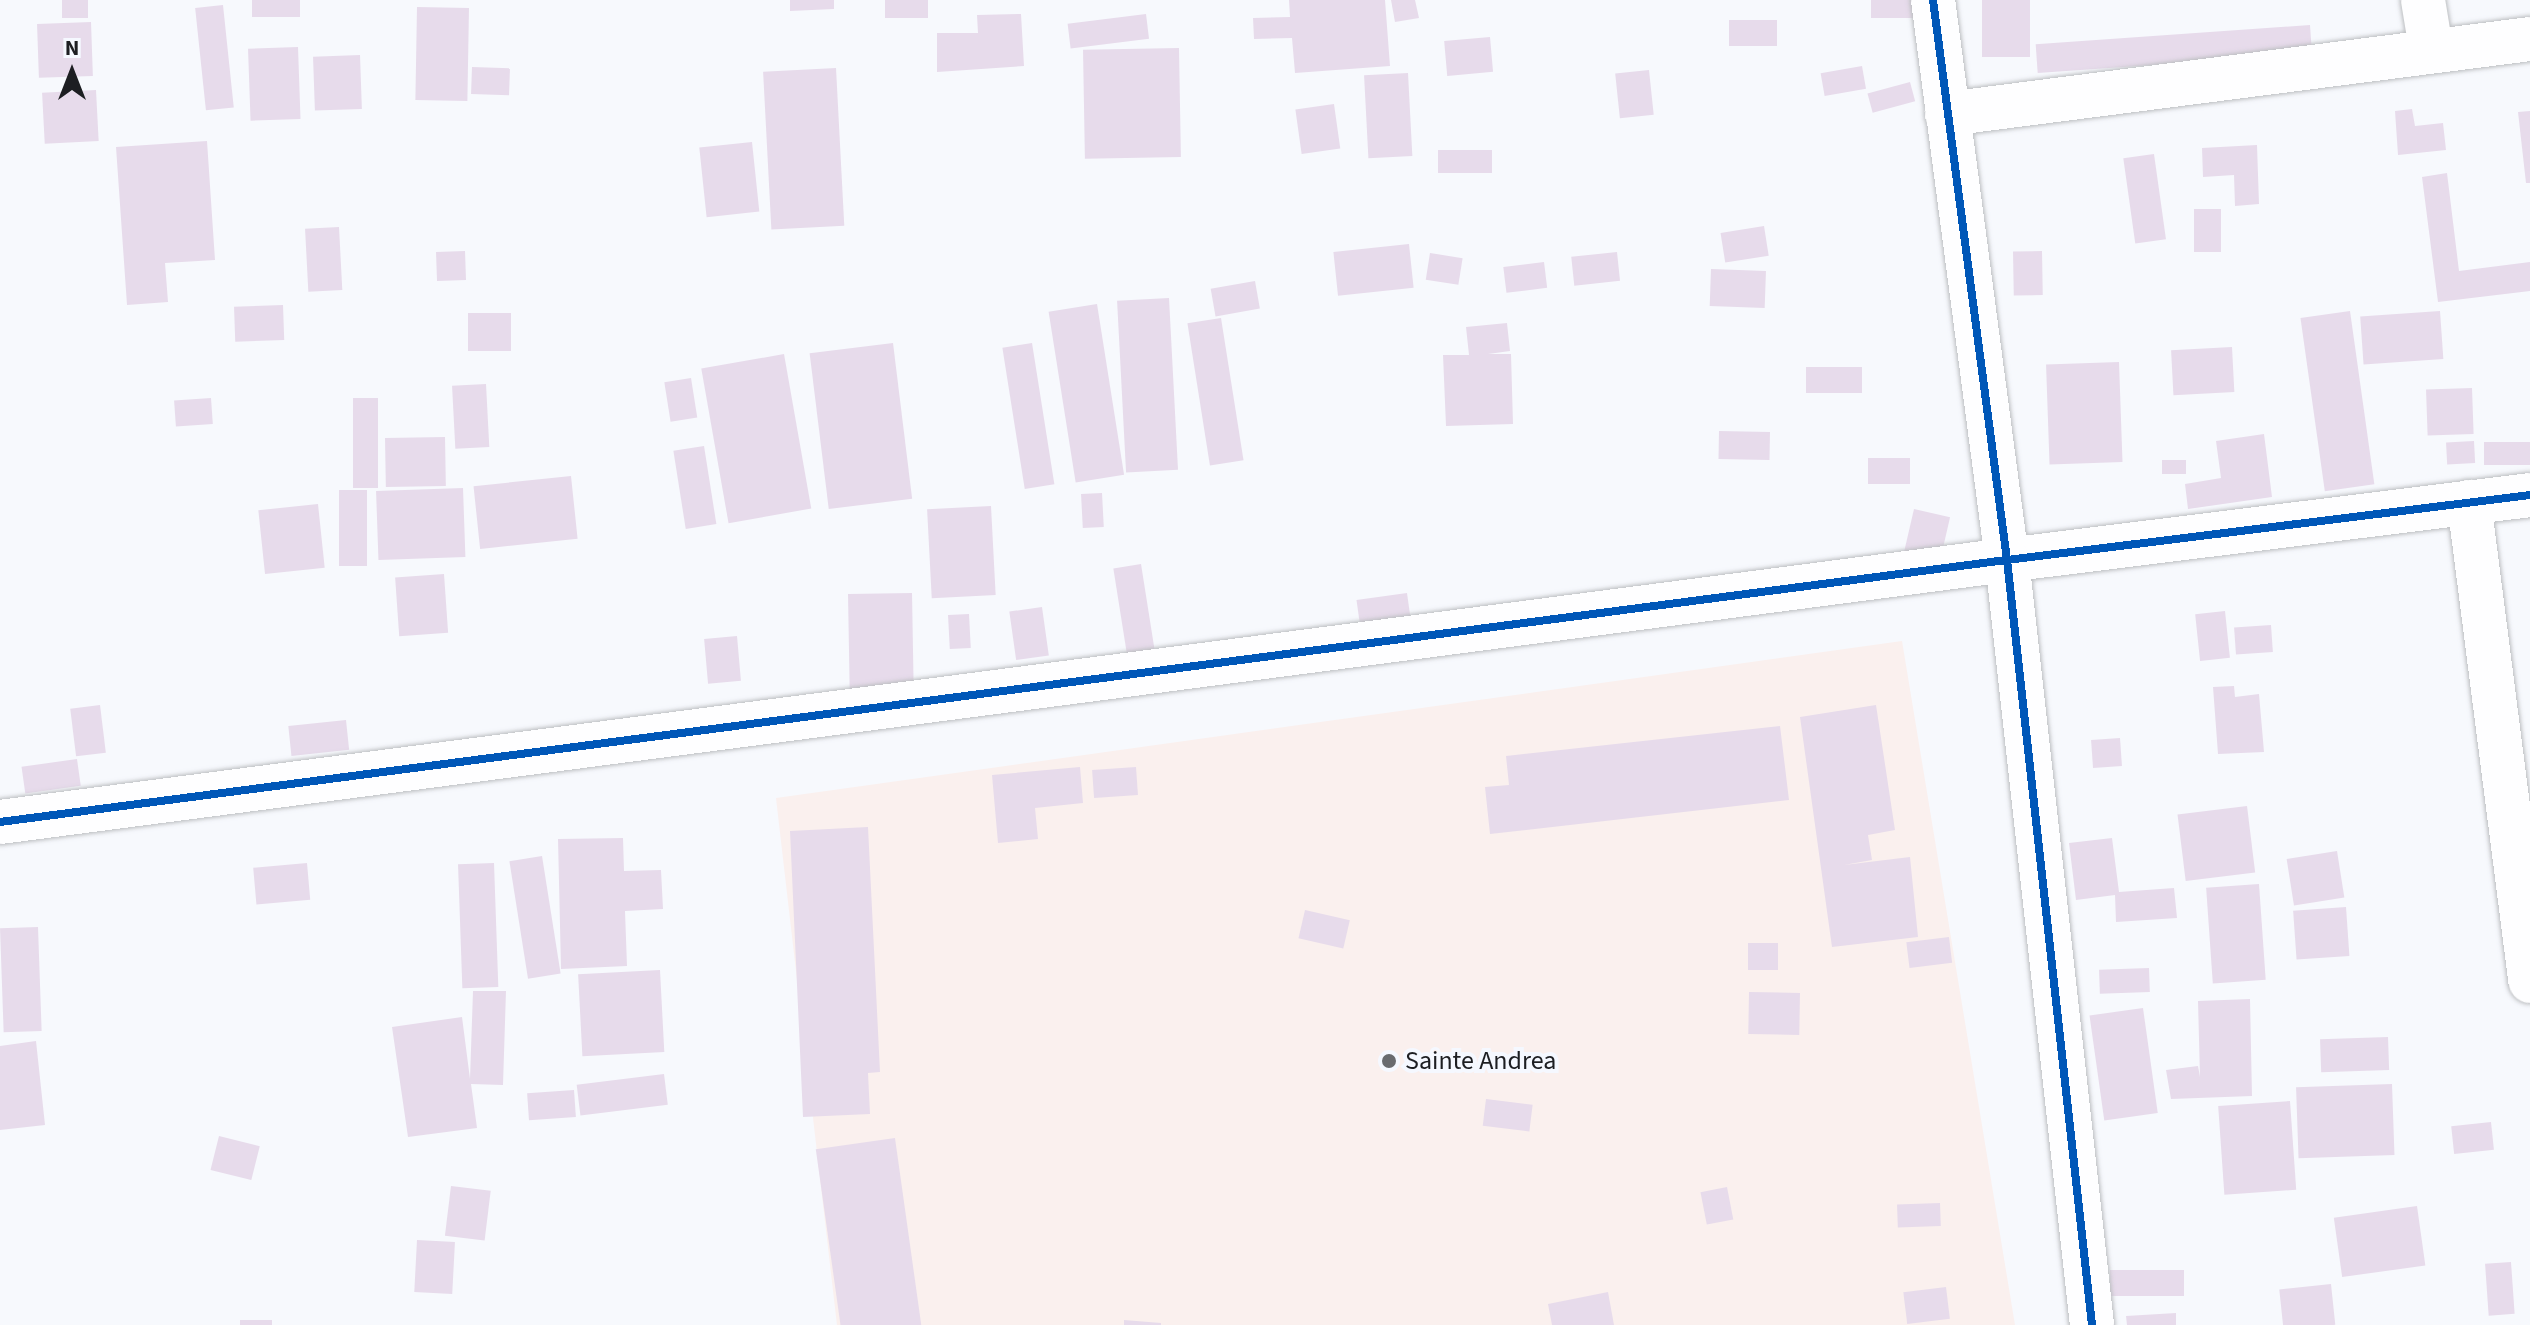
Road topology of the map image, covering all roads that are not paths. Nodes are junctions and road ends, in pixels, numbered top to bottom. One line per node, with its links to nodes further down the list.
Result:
1 (1933, 0): 5 (street)
2 (2423, 0): 4 (street)
3 (2530, 39): 4 (street)
4 (2431, 49): 5 (street)
5 (1947, 114): 8 (street)
6 (2530, 495): 7 (street)
7 (2469, 502): 8 (street); 10 (street)
8 (2007, 560): 9 (street); 11 (street)
9 (0, 822)
10 (2530, 981)
11 (2092, 1325)

